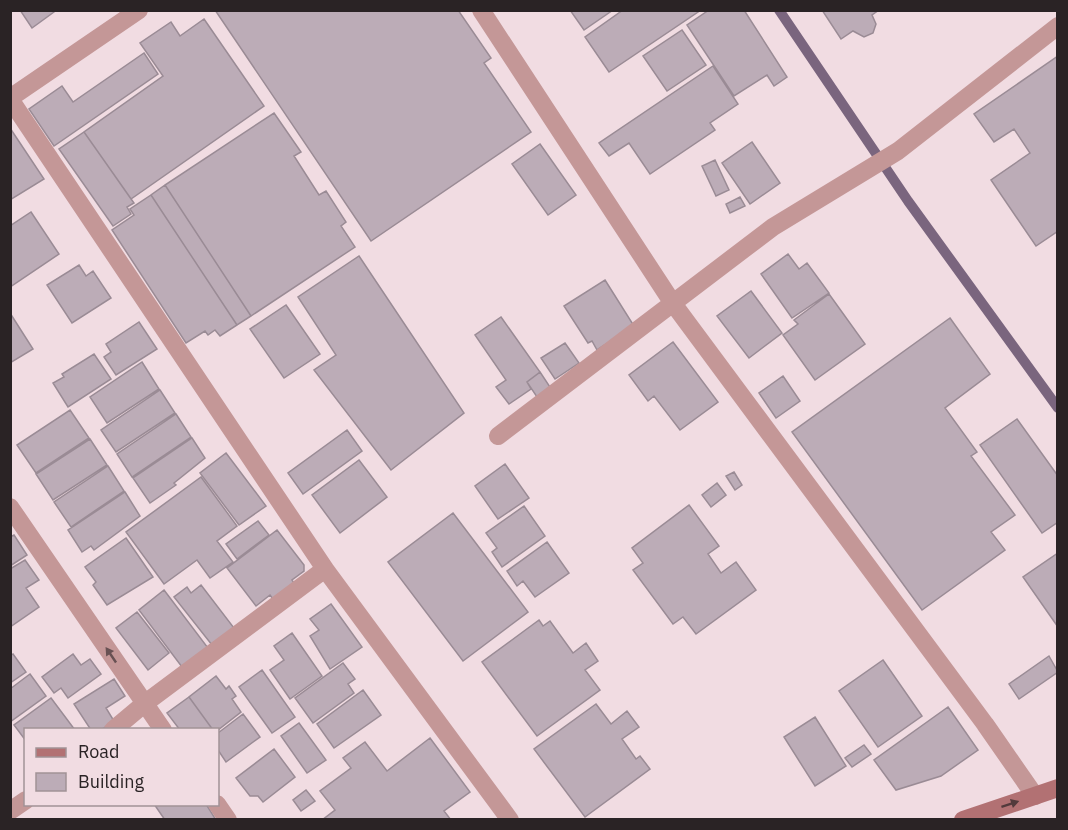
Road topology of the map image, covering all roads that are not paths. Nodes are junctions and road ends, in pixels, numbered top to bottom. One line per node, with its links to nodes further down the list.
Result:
1 (140, 10): 4 (street)
2 (481, 10): 5 (street)
3 (1058, 26): 5 (street)
4 (10, 98): 8 (street)
5 (672, 302): 6 (street); 13 (street)
6 (498, 436)
7 (10, 507): 9 (street, one-way to 7)
8 (325, 569): 9 (street); 18 (street)
9 (144, 704): 10 (street); 11 (street)
10 (114, 728)
11 (162, 728)
12 (1058, 788): 13 (street)
13 (1035, 796): 19 (street, one-way to 13)
14 (24, 801): 16 (street)
15 (218, 806): 17 (street)
16 (10, 811)
17 (228, 819)
18 (510, 819)
19 (963, 819)

